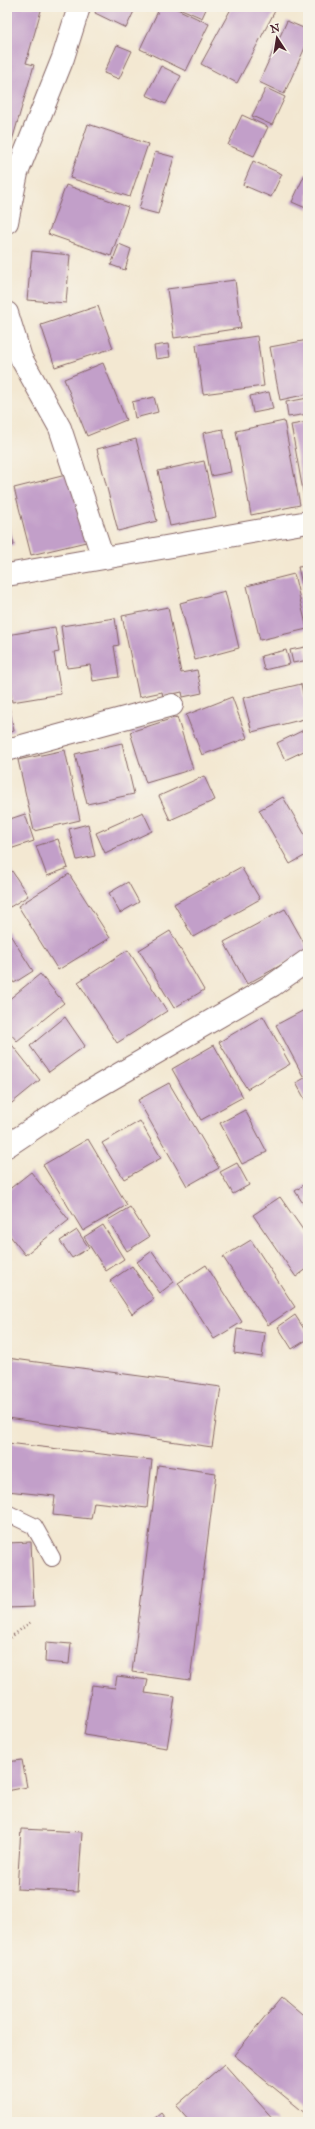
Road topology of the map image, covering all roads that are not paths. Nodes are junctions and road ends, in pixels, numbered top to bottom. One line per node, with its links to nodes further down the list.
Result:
1 (80, 7): 2 (street)
2 (7, 222)
3 (7, 313): 5 (street)
4 (308, 522): 5 (street)
5 (102, 558): 6 (street)
6 (7, 576)
7 (172, 705): 8 (street)
8 (7, 750)
9 (308, 960): 10 (street)
10 (7, 1146)
11 (7, 1514): 12 (lane)
12 (52, 1558)

